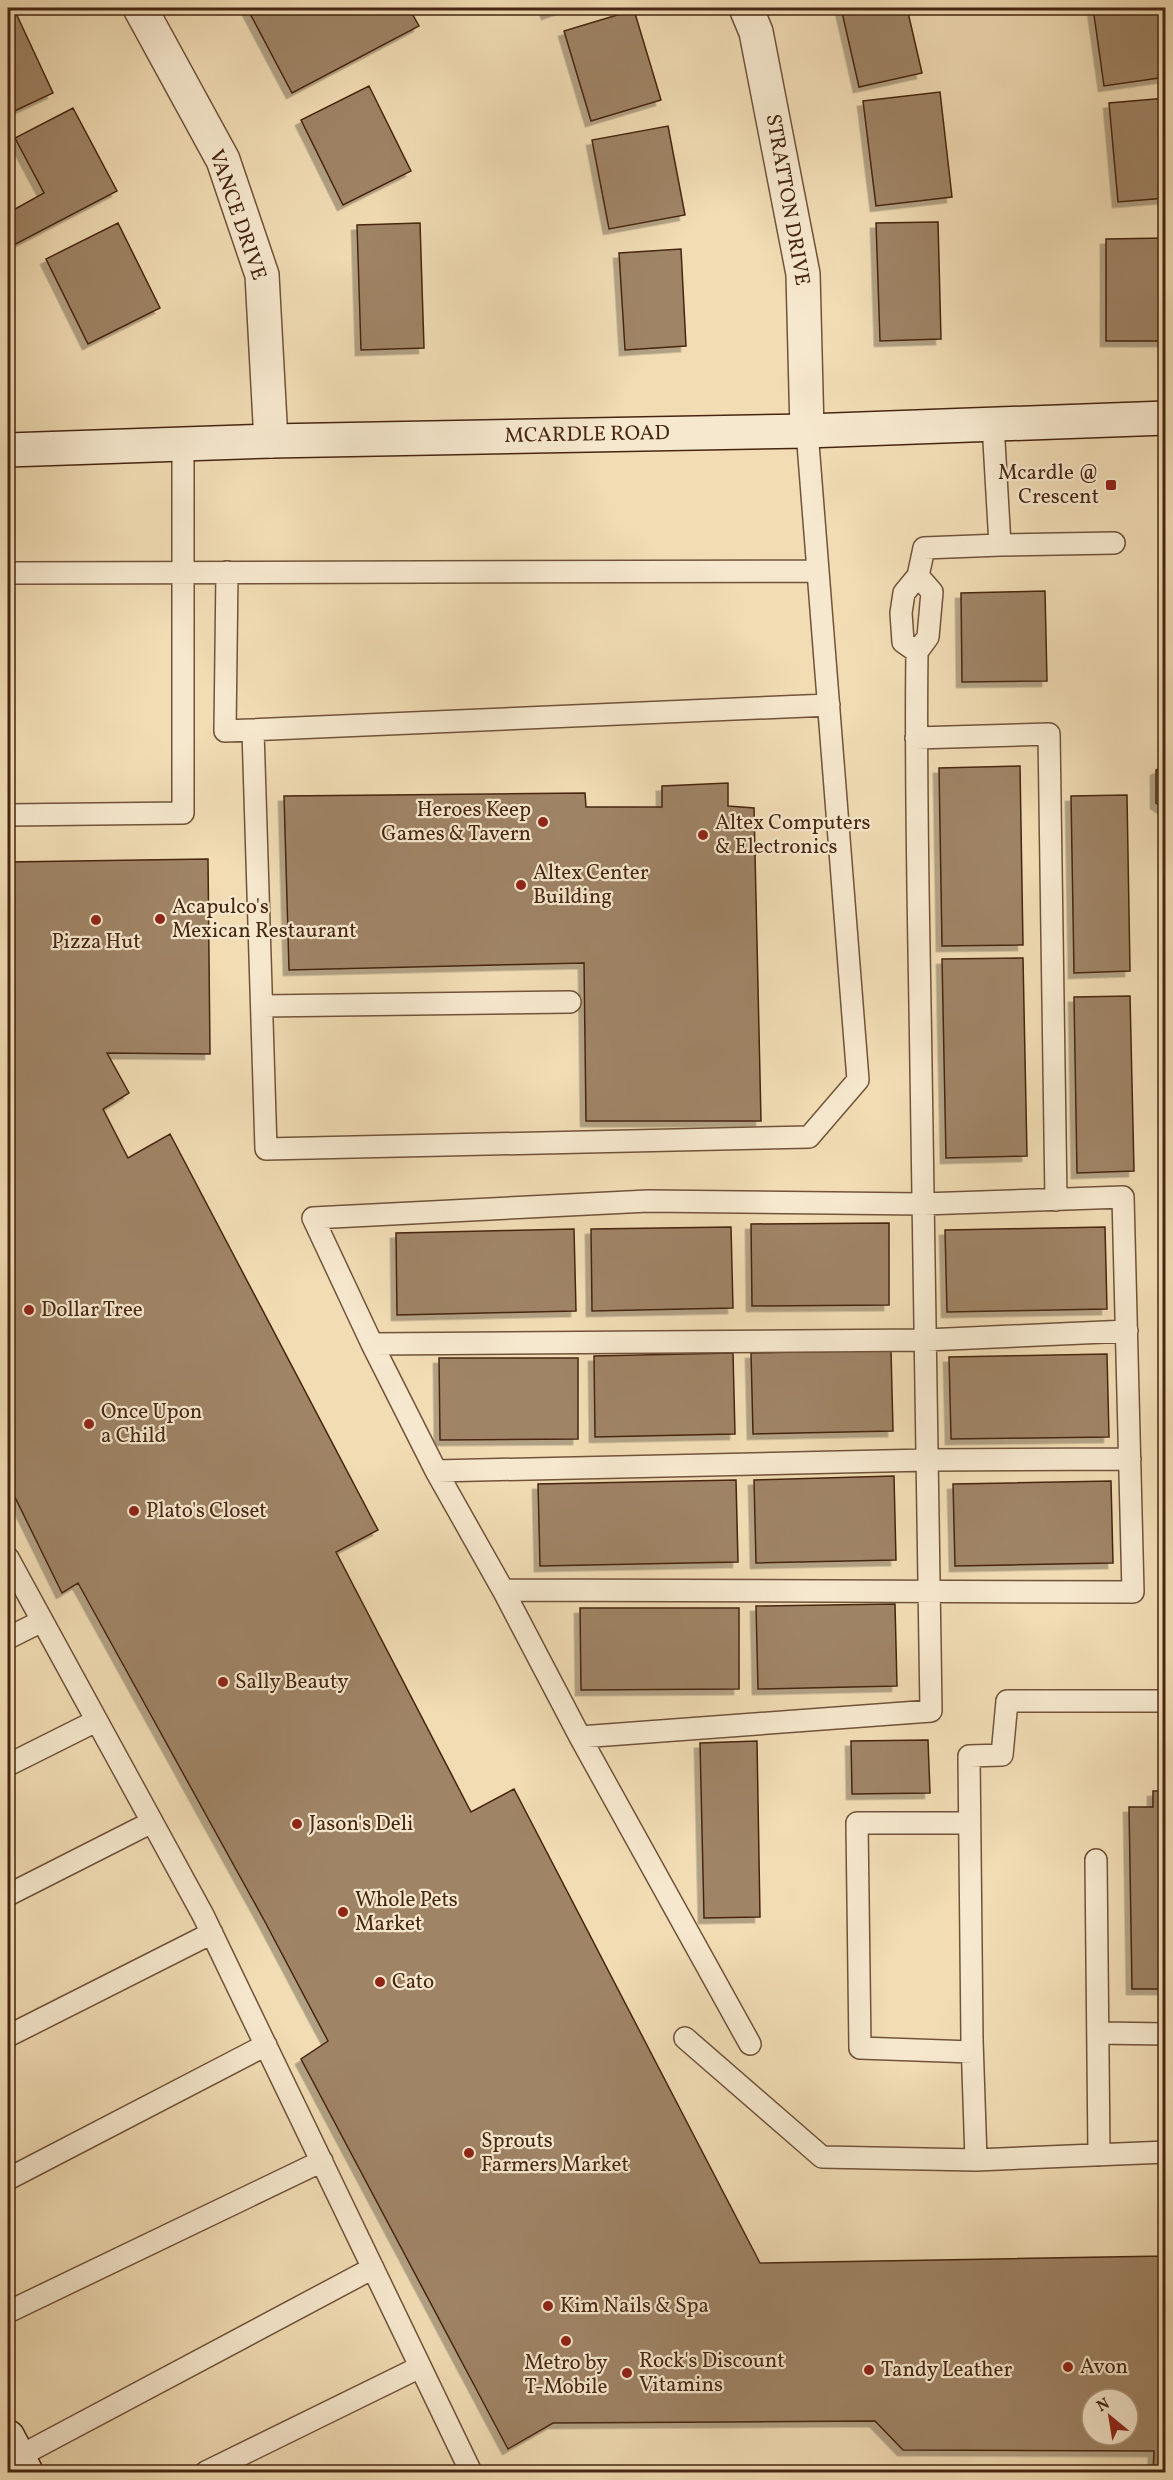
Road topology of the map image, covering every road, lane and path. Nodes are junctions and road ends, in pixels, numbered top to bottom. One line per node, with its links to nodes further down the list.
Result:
1 (140, 8): 6 (main road, VANCE DRIVE)
2 (747, 8): 5 (main road, STRATTON DRIVE)
3 (1166, 417): 4 (main road, MCARDLE ROAD)
4 (993, 424): 5 (main road, MCARDLE ROAD); 10 (lane)
5 (807, 431): 6 (main road, MCARDLE ROAD); 12 (lane)
6 (271, 441): 7 (main road, MCARDLE ROAD)
7 (183, 444): 8 (main road, MCARDLE ROAD); 11 (lane)
8 (8, 450)
9 (1114, 543): 10 (lane)
10 (1000, 545): 15 (lane)
11 (183, 571): 13 (lane); 14 (lane); 20 (lane)
12 (818, 571): 13 (lane); 17 (lane)
13 (227, 572): 18 (lane)
14 (8, 573)
15 (918, 576): 16 (lane); 16 (lane)
16 (917, 652): 19 (lane)
17 (829, 705): 18 (lane); 22 (lane)
18 (253, 731): 22 (lane)
19 (916, 738): 23 (lane); 24 (lane)
20 (8, 815)
21 (570, 1002): 22 (lane)
22 (262, 1006)
23 (1056, 1200): 24 (lane); 25 (lane)
24 (923, 1204): 26 (lane); 27 (lane)
25 (1127, 1331): 26 (lane); 28 (lane)
26 (926, 1340): 27 (lane); 29 (lane)
27 (372, 1344): 30 (lane)
28 (1130, 1459): 29 (lane); 33 (lane)
29 (927, 1460): 30 (lane); 33 (lane)
30 (436, 1472): 32 (lane)
31 (8, 1558): 34 (lane)
32 (503, 1590): 33 (lane); 38 (lane)
33 (930, 1591): 38 (lane)
34 (42, 1621): 35 (lane); 37 (lane)
35 (8, 1638)
36 (1166, 1701): 41 (lane)
37 (96, 1721): 39 (lane); 40 (lane)
38 (580, 1737): 49 (lane)
39 (8, 1765)
40 (152, 1822): 43 (lane); 44 (lane)
41 (969, 1823): 51 (lane); 51 (lane)
42 (1096, 1860): 45 (lane)
43 (8, 1894)
44 (212, 1933): 47 (lane); 50 (lane)
45 (1099, 2033): 46 (lane); 53 (lane)
46 (1166, 2034)
47 (8, 2036)
48 (685, 2038): 54 (lane)
49 (750, 2044)
50 (266, 2045): 55 (lane); 56 (lane)
51 (972, 2052): 54 (lane)
52 (1166, 2152): 53 (lane)
53 (1099, 2155): 54 (lane)
54 (976, 2160)
55 (322, 2161): 57 (lane); 58 (lane)
56 (8, 2179)
57 (373, 2268): 59 (lane); 60 (lane)
58 (8, 2312)
59 (420, 2367): 61 (lane); 62 (lane)
60 (17, 2455)
61 (206, 2472)
62 (471, 2472)

